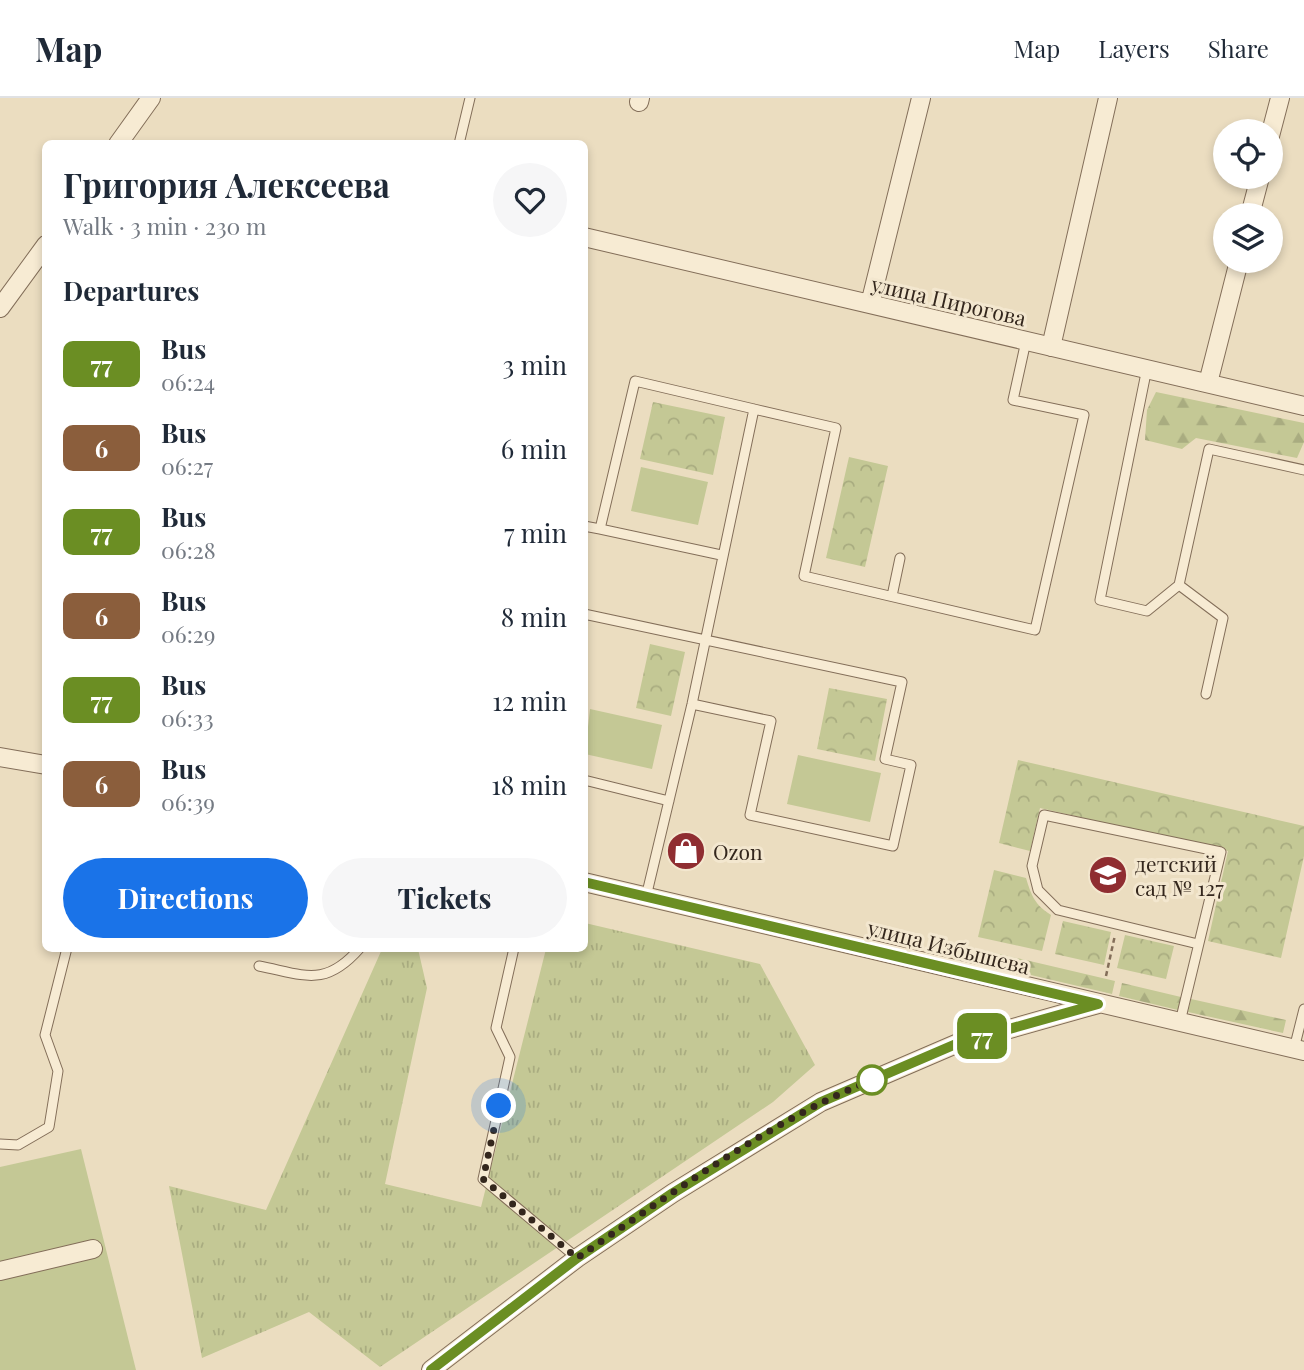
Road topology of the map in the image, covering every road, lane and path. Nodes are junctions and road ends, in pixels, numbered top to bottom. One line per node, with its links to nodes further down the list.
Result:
1 (151, 98): 7 (street)
2 (470, 98): 8 (lane)
3 (921, 98): 12 (street)
4 (1108, 98): 15 (street)
5 (1280, 98): 6 (street)
6 (1274, 119)
7 (121, 140)
8 (460, 140)
9 (588, 238): 12 (street, улица Пирогова)
10 (42, 250): 13 (street)
11 (1236, 273): 17 (street)
12 (870, 304): 14 (street, улица Пирогова)
13 (0, 308)
14 (1026, 341): 15 (street, улица Пирогова); 26 (lane)
15 (1051, 347): 16 (street, улица Пирогова)
16 (1147, 368): 17 (street, улица Пирогова); 25 (lane)
17 (1208, 383): 18 (street, улица Пирогова)
18 (1304, 406)
19 (754, 409): 22 (lane); 23 (lane); 26 (lane)
20 (1304, 470): 25 (lane)
21 (588, 527): 22 (lane)
22 (600, 529): 23 (lane)
23 (721, 555): 28 (lane)
24 (900, 558): 26 (lane)
25 (1179, 584): 29 (lane)
26 (891, 596)
27 (588, 615): 28 (lane)
28 (704, 638): 30 (lane); 30 (lane)
29 (1206, 694)
30 (692, 704): 34 (lane)
31 (0, 757): 32 (street)
32 (42, 764)
33 (588, 781): 34 (lane)
34 (668, 801): 36 (lane)
35 (588, 883): 36 (street, улица Избышева)
36 (646, 897): 44 (street, улица Избышева)
37 (1118, 925): 38 (lane); 38 (lane); 43 (path)
38 (1198, 944): 46 (lane)
39 (66, 952): 48 (lane)
40 (356, 952): 42 (lane)
41 (513, 952): 50 (lane)
42 (259, 966)
43 (1106, 976)
44 (1098, 1004): 46 (street, улица Избышева); 50 (street)
45 (1304, 1009): 47 (lane)
46 (1180, 1022): 47 (street, улица Избышева)
47 (1299, 1050)
48 (0, 1144)
49 (93, 1249): 51 (street)
50 (577, 1258): 52 (street)
51 (0, 1271)
52 (431, 1370)

